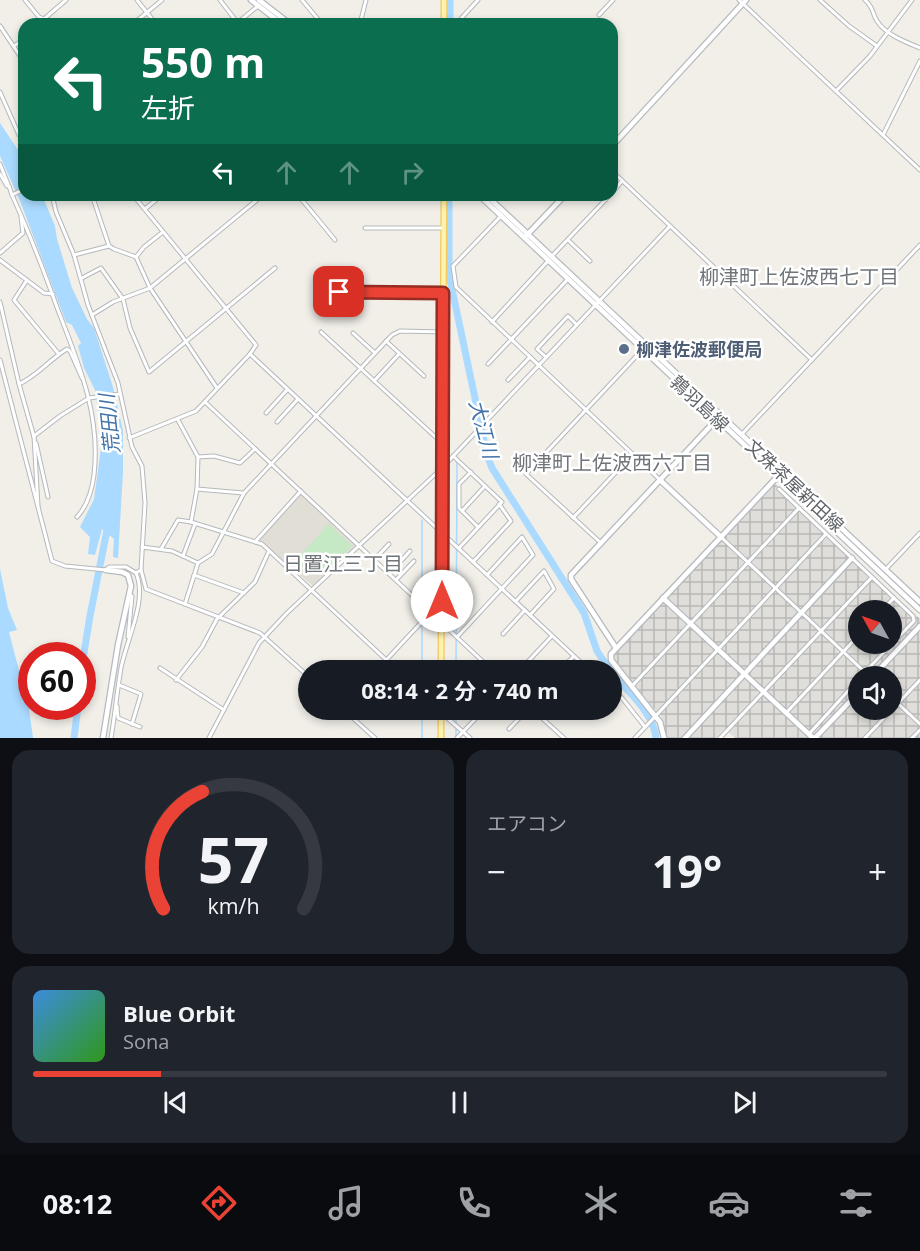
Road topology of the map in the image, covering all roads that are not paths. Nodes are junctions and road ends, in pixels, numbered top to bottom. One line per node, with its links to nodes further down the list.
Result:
1 (25, 0): 19 (street)
2 (66, 0): 20 (street)
3 (137, 0): 17 (street)
4 (162, 0): 17 (street)
5 (220, 0): 23 (street)
6 (251, 0): 16 (street)
7 (302, 0): 27 (street)
8 (366, 0): 28 (street)
9 (444, 0): 29 (main road)
10 (478, 0): 30 (street)
11 (613, 0): 18 (street)
12 (821, 0): 35 (street)
13 (866, 0): 32 (street)
14 (912, 0): 32 (street)
15 (743, 1): 39 (street); 43 (street)
16 (261, 2): 24 (street); 25 (street); 26 (street)
17 (147, 13): 21 (street); 22 (street)
18 (599, 15)
19 (39, 18)
20 (45, 18)
21 (141, 18)
22 (151, 18)
23 (233, 18)
24 (243, 18)
25 (276, 18)
26 (282, 18)
27 (317, 18)
28 (362, 18)
29 (444, 18)
30 (462, 18)
31 (0, 26): 34 (street)
32 (888, 31): 35 (street); 36 (street)
33 (18, 43): 34 (street)
34 (14, 46): 37 (street)
35 (877, 46): 39 (street)
36 (919, 46)
37 (18, 52)
38 (920, 61): 42 (street)
39 (837, 91): 42 (street)
40 (0, 92): 41 (street)
41 (18, 133)
42 (883, 135): 45 (street)
43 (618, 139)
44 (0, 164): 49 (street)
45 (920, 170)
46 (0, 174): 49 (street)
47 (618, 178): 48 (street)
48 (622, 182): 50 (street); 67 (street)
49 (9, 186): 52 (street)
50 (618, 186)
51 (18, 192): 52 (street)
52 (13, 194): 65 (street)
53 (53, 201): 77 (street)
54 (94, 201): 75 (street)
55 (138, 201): 64 (street)
56 (155, 201): 64 (street)
57 (256, 201): 79 (street)
58 (303, 201): 72 (street)
59 (444, 201): 69 (main road)
60 (485, 201): 66 (street, 鶉羽島線)
61 (492, 201): 71 (street)
62 (559, 201): 71 (street)
63 (604, 201): 73 (street)
64 (145, 209): 70 (street)
65 (21, 216): 76 (street); 91 (street)
66 (501, 216): 71 (street, 鶉羽島線); 84 (street)
67 (670, 226): 94 (street); 113 (street)
68 (365, 228): 69 (street)
69 (443, 228): 84 (main road)
70 (164, 232): 78 (street); 79 (street)
71 (526, 236): 80 (street, 鶉羽島線)
72 (335, 240)
73 (568, 240): 80 (street); 82 (street)
74 (920, 245): 113 (street)
75 (110, 246): 77 (street); 78 (street)
76 (0, 253)
77 (74, 255): 85 (street)
78 (136, 257): 88 (street)
79 (186, 258): 88 (street); 95 (street)
80 (550, 258): 87 (street, 鶉羽島線); 94 (street, 文殊茶屋新田線); 97 (street)
81 (0, 260): 86 (street)
82 (590, 261)
83 (275, 268): 95 (street)
84 (448, 270): 90 (main road); 97 (street)
85 (81, 278): 92 (street); 96 (street)
86 (27, 279): 91 (street); 108 (street)
87 (568, 279): 94 (street, 鶉羽島線); 102 (street)
88 (150, 288): 92 (street); 103 (street)
89 (337, 293): 90 (street)
90 (443, 293): 100 (main road)
91 (53, 294): 118 (street)
92 (123, 298): 96 (street); 103 (street)
93 (0, 302): 121 (street)
94 (597, 303): 98 (street); 105 (street, 鶉羽島線); 134 (street, 文殊茶屋新田線)
95 (227, 308): 103 (street); 109 (street)
96 (92, 315): 124 (street)
97 (492, 322): 102 (street)
98 (577, 324): 111 (street); 111 (street)
99 (321, 332): 116 (street)
100 (443, 332): 104 (street); 137 (main road)
101 (353, 333): 106 (street)
102 (512, 339): 110 (street); 114 (street)
103 (186, 341): 122 (street)
104 (386, 341): 106 (street); 107 (street)
105 (643, 349): 128 (street); 131 (street, 鶉羽島線)
106 (375, 353): 116 (street)
107 (400, 353): 117 (street); 120 (street)
108 (57, 354): 118 (street); 121 (street)
109 (250, 354): 122 (street); 123 (street)
110 (530, 357): 115 (street); 119 (street)
111 (546, 357): 115 (street)
112 (0, 360): 155 (street)
113 (812, 360): 134 (street)
114 (488, 364)
115 (538, 365): 128 (street); 140 (street)
116 (361, 369): 120 (street); 130 (street)
117 (424, 376)
118 (84, 380): 125 (street)
119 (508, 380)
120 (374, 381): 137 (street)
121 (19, 384): 135 (street)
122 (217, 388): 127 (street)
123 (287, 390): 126 (street); 129 (street)
124 (119, 394): 125 (street); 136 (street)
125 (91, 398): 135 (street); 158 (street)
126 (298, 399): 130 (street); 133 (street)
127 (205, 402): 132 (street); 138 (street)
128 (586, 409): 139 (street); 159 (street)
129 (266, 413)
130 (316, 416): 142 (street); 153 (street)
131 (717, 419): 145 (street, 鶉羽島線); 146 (street)
132 (178, 420): 136 (street); 141 (street)
133 (276, 422)
134 (742, 435): 145 (street, 文殊茶屋新田線)
135 (34, 436): 152 (street); 155 (street)
136 (129, 438): 171 (street)
137 (442, 443): 143 (main road)
138 (255, 449): 141 (street); 142 (street)
139 (633, 454): 146 (street); 159 (street)
140 (453, 456): 143 (street); 144 (street)
141 (198, 457): 148 (street)
142 (271, 464): 150 (street); 151 (street)
143 (442, 468): 153 (street); 164 (main road)
144 (471, 472): 147 (street); 157 (street)
145 (780, 474): 166 (street); 185 (street, 文殊茶屋新田線); 203 (street, 鶉羽島線)
146 (660, 480): 166 (street); 168 (street)
147 (485, 486): 154 (street); 157 (street)
148 (197, 489): 151 (street); 160 (street)
149 (779, 489): 156 (street)
150 (301, 491): 167 (street); 170 (street)
151 (243, 493): 162 (street)
152 (48, 497)
153 (407, 500): 164 (street); 170 (street)
154 (500, 504): 161 (street); 180 (street)
155 (38, 508): 183 (street)
156 (799, 508): 165 (street); 182 (street)
157 (462, 511): 161 (street)
158 (77, 517)
159 (573, 518): 168 (street)
160 (193, 523): 162 (street); 173 (street); 176 (street)
161 (478, 527): 172 (street)
162 (224, 532): 167 (street); 181 (street)
163 (920, 533): 185 (street)
164 (442, 534): 172 (street); 208 (main road)
165 (826, 534): 177 (street); 193 (street)
166 (721, 537): 182 (street); 197 (street)
167 (255, 542): 174 (street)
168 (601, 543): 218 (street)
169 (389, 544): 178 (street)
170 (359, 546): 178 (street); 194 (street)
171 (142, 547): 173 (street); 184 (street)
172 (459, 548): 180 (street)
173 (161, 549): 176 (street)
174 (270, 551): 194 (street); 195 (street)
175 (411, 551): 188 (street)
176 (183, 555): 181 (street)
177 (852, 558): 190 (street); 205 (street)
178 (374, 560): 188 (street)
179 (414, 561): 191 (street)
180 (473, 562): 189 (street)
181 (198, 563): 187 (street)
182 (748, 563): 193 (street); 209 (street)
183 (106, 570): 186 (street); 196 (street)
184 (141, 570): 186 (street); 201 (street)
185 (885, 570): 200 (street, 文殊茶屋新田線)
186 (136, 573): 216 (street)
187 (194, 574): 195 (street); 201 (street)
188 (389, 574): 191 (street)
189 (487, 575): 192 (street); 192 (street)
190 (872, 577): 198 (street); 211 (street)
191 (396, 580): 204 (street)
192 (501, 588): 199 (street); 215 (street)
193 (775, 588): 205 (street); 219 (street)
194 (311, 590): 213 (street); 222 (street)
195 (244, 593): 207 (street)
196 (130, 595): 216 (street); 264 (street)
197 (663, 598): 209 (street); 218 (street)
198 (894, 598): 230 (street)
199 (515, 602): 202 (street); 206 (street)
200 (920, 602)
201 (185, 604): 207 (street)
202 (525, 610): 206 (street); 212 (street)
203 (920, 610)
204 (430, 613): 208 (street); 223 (street)
205 (802, 613): 211 (street); 234 (street)
206 (530, 615): 214 (street)
207 (221, 617): 213 (street); 235 (street)
208 (442, 624): 215 (street); 224 (main road)
209 (691, 624): 219 (street); 238 (street)
210 (920, 627): 231 (street)
211 (821, 631): 220 (street); 239 (street)
212 (503, 634)
213 (264, 636): 232 (street); 246 (street)
214 (552, 636): 221 (street); 226 (street)
215 (457, 637): 225 (street)
216 (128, 642): 237 (street)
217 (848, 647): 220 (street)
218 (616, 648): 238 (street)
219 (718, 649): 234 (street); 248 (street)
220 (843, 652): 229 (street); 247 (street)
221 (573, 657): 227 (street); 228 (street)
222 (386, 660)
223 (388, 660)
224 (441, 660)
225 (481, 660)
226 (529, 660)
227 (570, 660)
228 (577, 660)
229 (858, 666)
230 (871, 666)
231 (881, 666)
232 (298, 667)
233 (160, 668): 235 (street)
234 (744, 674): 239 (street); 274 (street)
235 (176, 680): 246 (street)
236 (920, 680): 242 (street)
237 (119, 685): 244 (street); 256 (street)
238 (632, 686): 248 (street)
239 (764, 692): 247 (street); 275 (street)
240 (848, 692): 263 (street)
241 (622, 698): 258 (street)
242 (902, 700)
243 (848, 703): 263 (street)
244 (116, 704): 256 (street); 265 (street)
245 (902, 708): 257 (street)
246 (224, 710): 266 (street)
247 (786, 713): 263 (street)
248 (654, 717): 258 (street); 273 (street)
249 (355, 720): 267 (street)
250 (440, 720): 268 (main road)
251 (450, 720): 262 (street)
252 (474, 720): 262 (street)
253 (518, 720): 260 (street)
254 (544, 720): 271 (street)
255 (883, 720): 276 (street)
256 (132, 724): 259 (street)
257 (920, 724)
258 (646, 726): 272 (street)
259 (140, 727)
260 (509, 729)
261 (920, 730): 277 (street)
262 (463, 732): 269 (street); 270 (street)
263 (812, 737)
264 (103, 738)
265 (111, 738)
266 (209, 738)
267 (375, 738)
268 (441, 738)
269 (457, 738)
270 (470, 738)
271 (564, 738)
272 (635, 738)
273 (664, 738)
274 (685, 738)
275 (720, 738)
276 (866, 738)
277 (912, 738)

